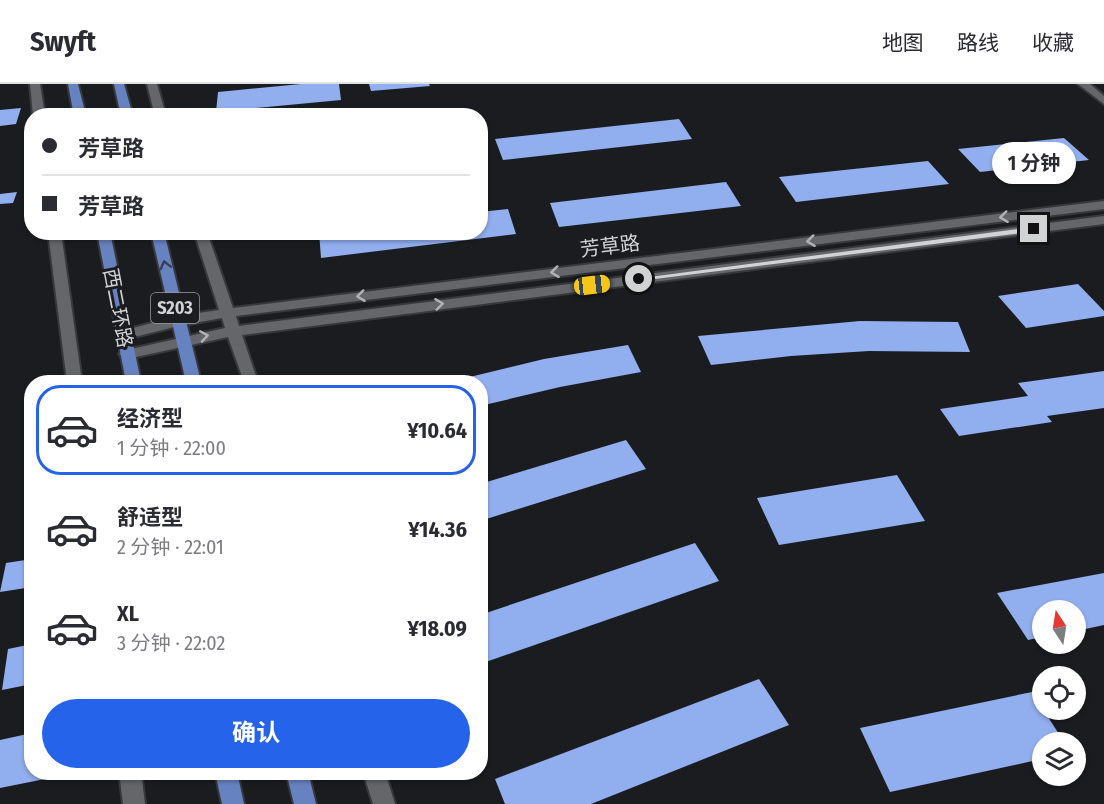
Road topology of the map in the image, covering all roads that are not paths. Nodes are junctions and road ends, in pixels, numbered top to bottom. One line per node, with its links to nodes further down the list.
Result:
1 (35, 84): 7 (street)
2 (73, 84): 8 (main road)
3 (119, 84): 9 (main road)
4 (152, 84): 10 (street)
5 (1083, 84): 6 (street)
6 (1104, 101)
7 (38, 108)
8 (78, 108)
9 (125, 108)
10 (159, 108)
11 (1104, 205): 17 (street, 芳草路, one-way to 17)
12 (1104, 220): 19 (street, 芳草路, one-way to 12)
13 (55, 240): 23 (street)
14 (105, 240): 20 (main road, 西二环路)
15 (159, 240): 18 (main road, S203, one-way to 15)
16 (203, 240): 17 (street)
17 (228, 313): 18 (street, 芳草路); 19 (street)
18 (178, 321): 20 (street, 芳草路); 21 (main road, S203)
19 (234, 331): 21 (street, 芳草路, one-way to 19); 26 (street)
20 (123, 335): 22 (main road, 西二环路)
21 (183, 339): 22 (street, 芳草路); 25 (main road, S203)
22 (127, 354): 24 (main road, 西二环路)
23 (74, 375)
24 (132, 375)
25 (192, 375)
26 (249, 375)
27 (131, 780): 31 (street)
28 (228, 780): 32 (main road)
29 (299, 780): 33 (main road)
30 (376, 780): 34 (street)
31 (134, 804)
32 (233, 804)
33 (305, 804)
34 (384, 804)

